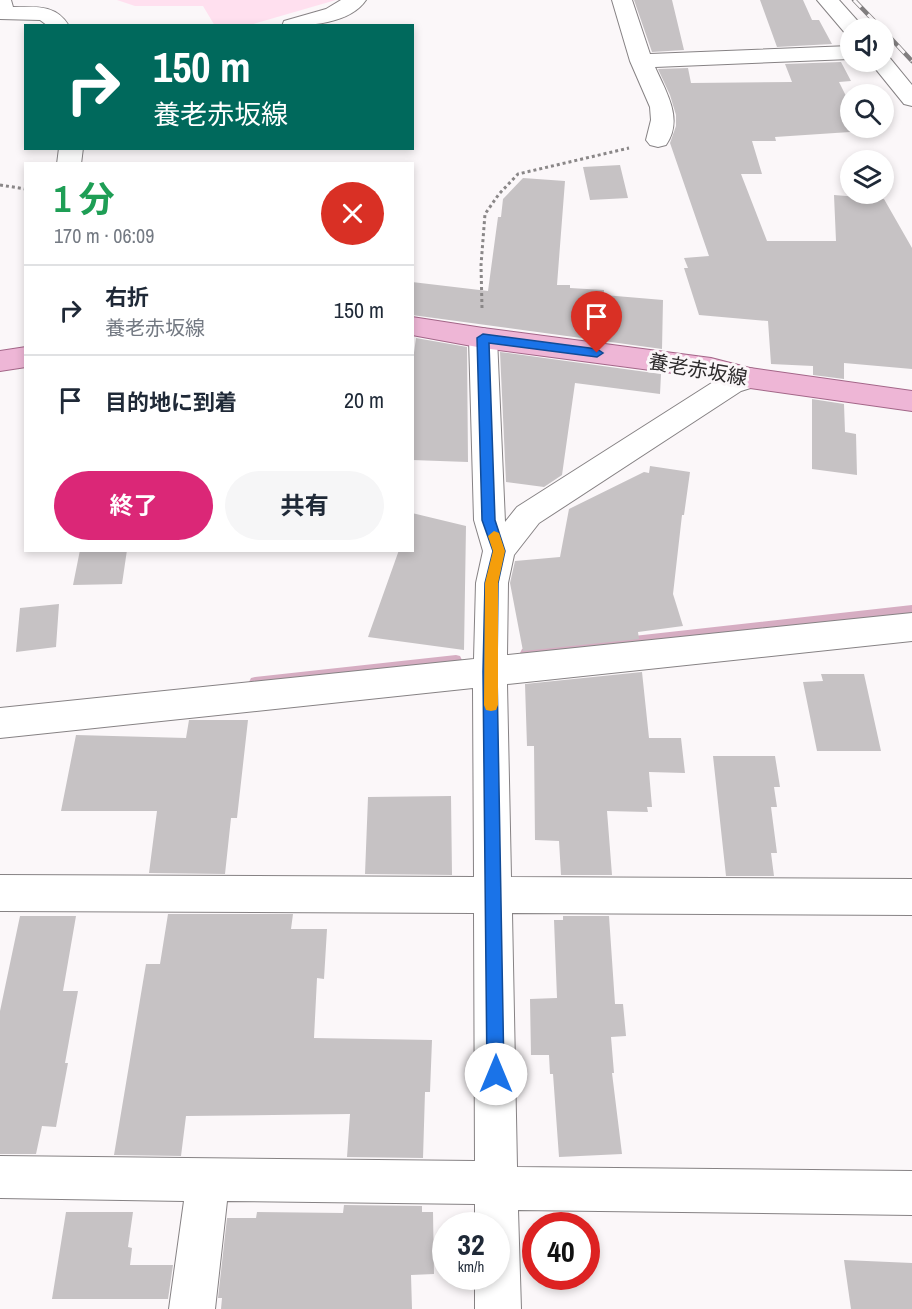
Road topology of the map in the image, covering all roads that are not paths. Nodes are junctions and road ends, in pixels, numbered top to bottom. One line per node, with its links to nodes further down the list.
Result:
1 (1, 0): 6 (street)
2 (356, 0): 7 (street)
3 (622, 0): 9 (street)
4 (827, 0): 5 (street)
5 (844, 18)
6 (58, 24)
7 (298, 24)
8 (840, 53): 9 (street)
9 (640, 61): 12 (street)
10 (889, 72): 11 (street)
11 (912, 99)
12 (658, 140)
13 (414, 326): 14 (main road, 養老赤坂線)
14 (483, 338): 17 (main road, 養老赤坂線); 19 (street)
15 (24, 357): 16 (main road)
16 (0, 361)
17 (750, 378): 18 (main road, 養老赤坂線); 19 (street)
18 (912, 402)
19 (499, 551): 21 (street)
20 (912, 627): 21 (street)
21 (490, 672): 22 (street); 24 (street)
22 (0, 723)
23 (0, 893): 24 (street)
24 (494, 895): 25 (street); 28 (street)
25 (912, 897)
26 (0, 1177): 27 (street)
27 (208, 1180): 28 (street); 30 (street)
28 (497, 1186): 29 (street); 31 (street)
29 (912, 1193)
30 (192, 1309)
31 (498, 1309)

